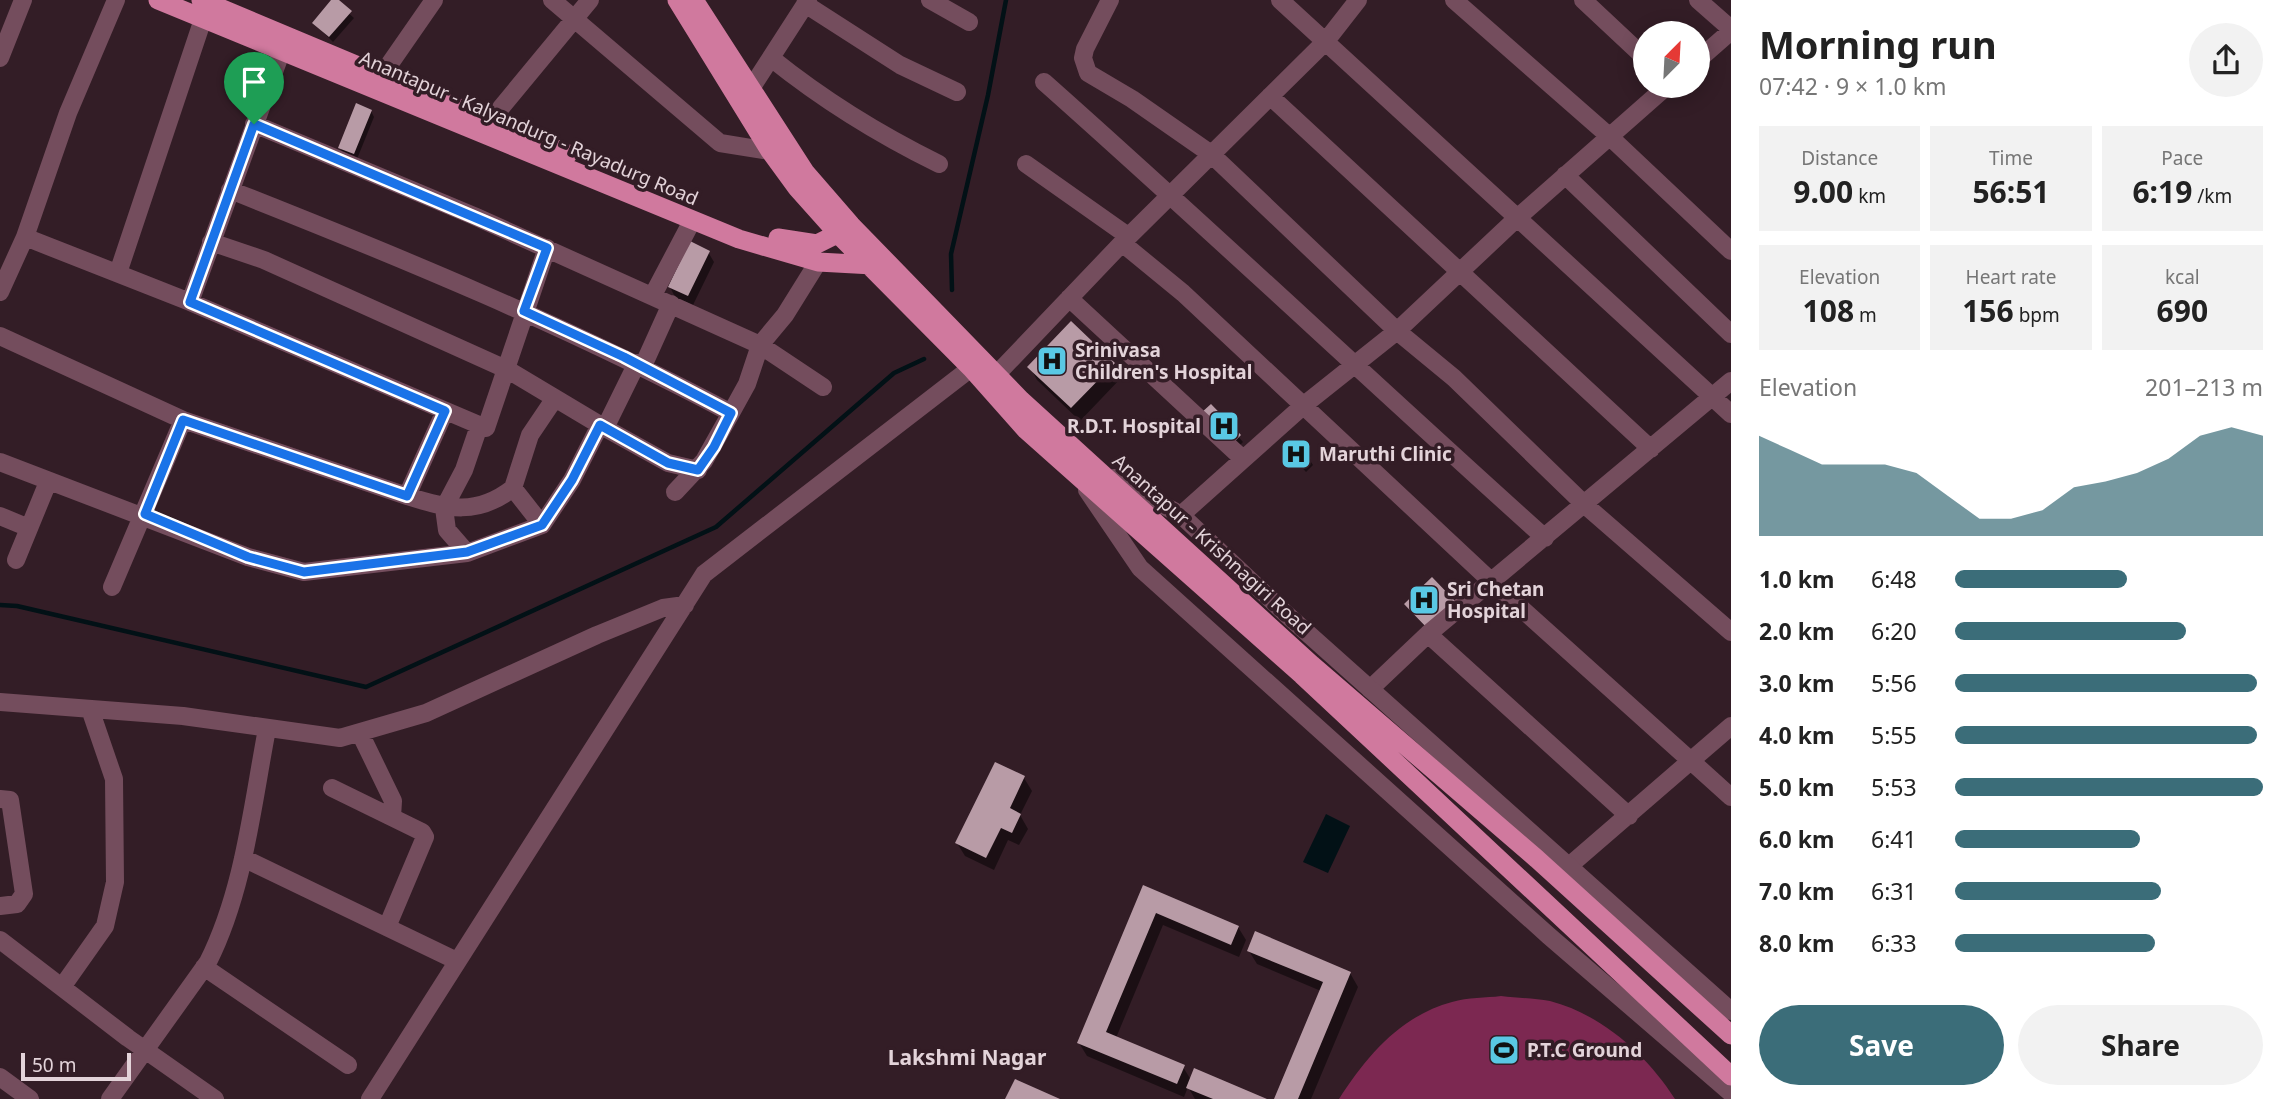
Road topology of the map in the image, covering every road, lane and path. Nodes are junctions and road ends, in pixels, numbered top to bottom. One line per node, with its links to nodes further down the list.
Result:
1 (23, 0): 25 (street)
2 (116, 0): 46 (street)
3 (158, 0): 17 (highway, Anantapur - Kalyandurg - Rayadurg Road)
4 (433, 0): 27 (street)
5 (552, 0): 18 (street)
6 (590, 0): 18 (street)
7 (677, 0): 36 (highway, Anantapur - Krishnagiri Road)
8 (930, 0): 19 (street)
9 (1110, 0): 37 (street)
10 (1280, 0): 21 (street)
11 (1359, 0): 21 (street)
12 (1454, 0): 35 (street)
13 (1583, 0): 22 (street)
14 (1698, 0): 20 (street)
15 (697, 1): 29 (highway, Anantapur - Krishnagiri Road)
16 (807, 2): 26 (street); 30 (street)
17 (209, 6): 24 (highway, Anantapur - Kalyandurg - Rayadurg Road); 27 (highway, Anantapur - Kalyandurg - Rayadurg Road); 54 (street)
18 (573, 18): 33 (street); 36 (street)
19 (968, 22)
20 (1731, 30): 23 (street)
21 (1326, 41): 31 (street); 43 (street)
22 (1633, 47)
23 (1710, 49)
24 (282, 50): 34 (street); 44 (highway, Anantapur - Kalyandurg - Rayadurg Road)
25 (0, 58)
26 (771, 58): 29 (street); 38 (street)
27 (382, 75): 33 (highway, Anantapur - Kalyandurg - Rayadurg Road)
28 (1044, 82): 42 (street)
29 (750, 90): 45 (highway, Anantapur - Krishnagiri Road)
30 (957, 92)
31 (1270, 96): 37 (street); 55 (street)
32 (1653, 98): 35 (street)
33 (490, 121): 45 (highway, Anantapur - Kalyandurg - Rayadurg Road)
34 (254, 124): 41 (street); 49 (street)
35 (1609, 136): 40 (street); 50 (street)
36 (770, 151): 45 (highway, Anantapur - Krishnagiri Road)
37 (1211, 154): 42 (street); 62 (street)
38 (939, 164)
39 (1026, 164): 47 (street)
40 (1565, 175): 43 (street); 63 (street)
41 (230, 190): 48 (street); 61 (street)
42 (1171, 194): 47 (street); 67 (street)
43 (1516, 219): 55 (street); 73 (street)
44 (692, 221): 51 (highway, Anantapur - Kalyandurg - Rayadurg Road); 57 (street)
45 (845, 230): 52 (highway, Anantapur - Krishnagiri Road); 53 (highway, Anantapur - Krishnagiri Road)
46 (25, 237): 54 (street); 56 (street)
47 (1125, 240): 58 (street); 75 (street)
48 (211, 242): 59 (street); 69 (street)
49 (547, 248): 57 (street); 61 (street)
50 (1731, 251)
51 (818, 262): 52 (highway, Anantapur - Kalyandurg - Rayadurg Road); 65 (street)
52 (867, 264): 53 (highway, Anantapur - Kalyandurg - Rayadurg Road); 68 (highway, Anantapur - Krishnagiri Road)
53 (891, 265): 70 (highway, Anantapur - Krishnagiri Road)
54 (118, 273): 59 (street)
55 (1459, 273): 62 (street); 82 (street)
56 (0, 292)
57 (653, 295): 60 (street)
58 (1069, 298): 70 (street); 83 (street)
59 (190, 302): 76 (street)
60 (671, 304): 65 (street); 66 (street)
61 (524, 311): 66 (street); 69 (street)
62 (1397, 331): 67 (street); 91 (street)
63 (1731, 334)
64 (0, 336): 79 (street)
65 (760, 345): 72 (street); 77 (street)
66 (640, 365): 77 (street); 81 (street)
67 (1353, 366): 75 (street); 98 (street)
68 (971, 369): 86 (highway, Anantapur - Krishnagiri Road); 103 (street)
69 (508, 370): 74 (street); 80 (street)
70 (997, 374): 86 (highway, Anantapur - Krishnagiri Road)
71 (1731, 381): 73 (street)
72 (824, 387)
73 (1712, 397): 78 (street); 82 (street)
74 (555, 398): 81 (street); 88 (street)
75 (1304, 405): 83 (street); 101 (street)
76 (445, 411): 80 (street); 90 (street)
77 (731, 413): 85 (street)
78 (1731, 414)
79 (183, 420): 90 (street); 93 (street)
80 (479, 426): 92 (street)
81 (603, 427): 85 (street); 96 (street)
82 (1651, 449): 91 (street)
83 (1243, 459): 94 (street)
84 (0, 462): 87 (street)
85 (698, 470): 89 (street)
86 (1086, 473): 94 (street); 106 (highway, Anantapur - Krishnagiri Road); 133 (street)
87 (48, 482): 93 (street); 97 (street)
88 (513, 488): 92 (street); 96 (street)
89 (675, 492)
90 (407, 496): 92 (street)
91 (1585, 505): 98 (street); 104 (street)
92 (444, 508): 99 (street)
93 (145, 514): 99 (street); 102 (street)
94 (1181, 515): 107 (street)
95 (0, 516): 97 (street)
96 (542, 525): 99 (street)
97 (29, 528): 100 (street)
98 (1545, 538): 101 (street)
99 (467, 552)
100 (16, 561)
101 (1492, 582): 105 (street); 113 (street)
102 (112, 587)
103 (685, 605): 112 (street); 124 (street)
104 (1731, 632)
105 (1428, 634): 107 (street); 117 (street)
106 (1307, 670): 128 (highway, Anantapur - Krishnagiri Road); 131 (highway)
107 (1370, 689): 120 (street)
108 (0, 702): 109 (street)
109 (90, 709): 111 (street); 126 (street)
110 (1731, 726): 113 (street)
111 (267, 729): 112 (street); 119 (street)
112 (359, 733): 118 (street)
113 (1691, 761): 115 (street); 117 (street)
114 (332, 788): 118 (street)
115 (1731, 797)
116 (0, 799): 121 (street)
117 (1629, 816): 120 (street)
118 (392, 817): 122 (street)
119 (243, 858): 122 (street); 125 (street)
120 (1569, 866): 127 (street)
121 (0, 906)
122 (387, 927): 124 (street)
123 (0, 940): 126 (street)
124 (457, 961): 137 (street)
125 (204, 967): 129 (street); 130 (street)
126 (62, 987): 129 (street)
127 (1731, 1011)
128 (1731, 1035)
129 (144, 1049): 135 (street); 136 (street)
130 (348, 1065)
131 (1731, 1076)
132 (0, 1077): 134 (street)
133 (1731, 1093)
134 (30, 1099)
135 (110, 1099)
136 (215, 1099)
137 (370, 1099)

